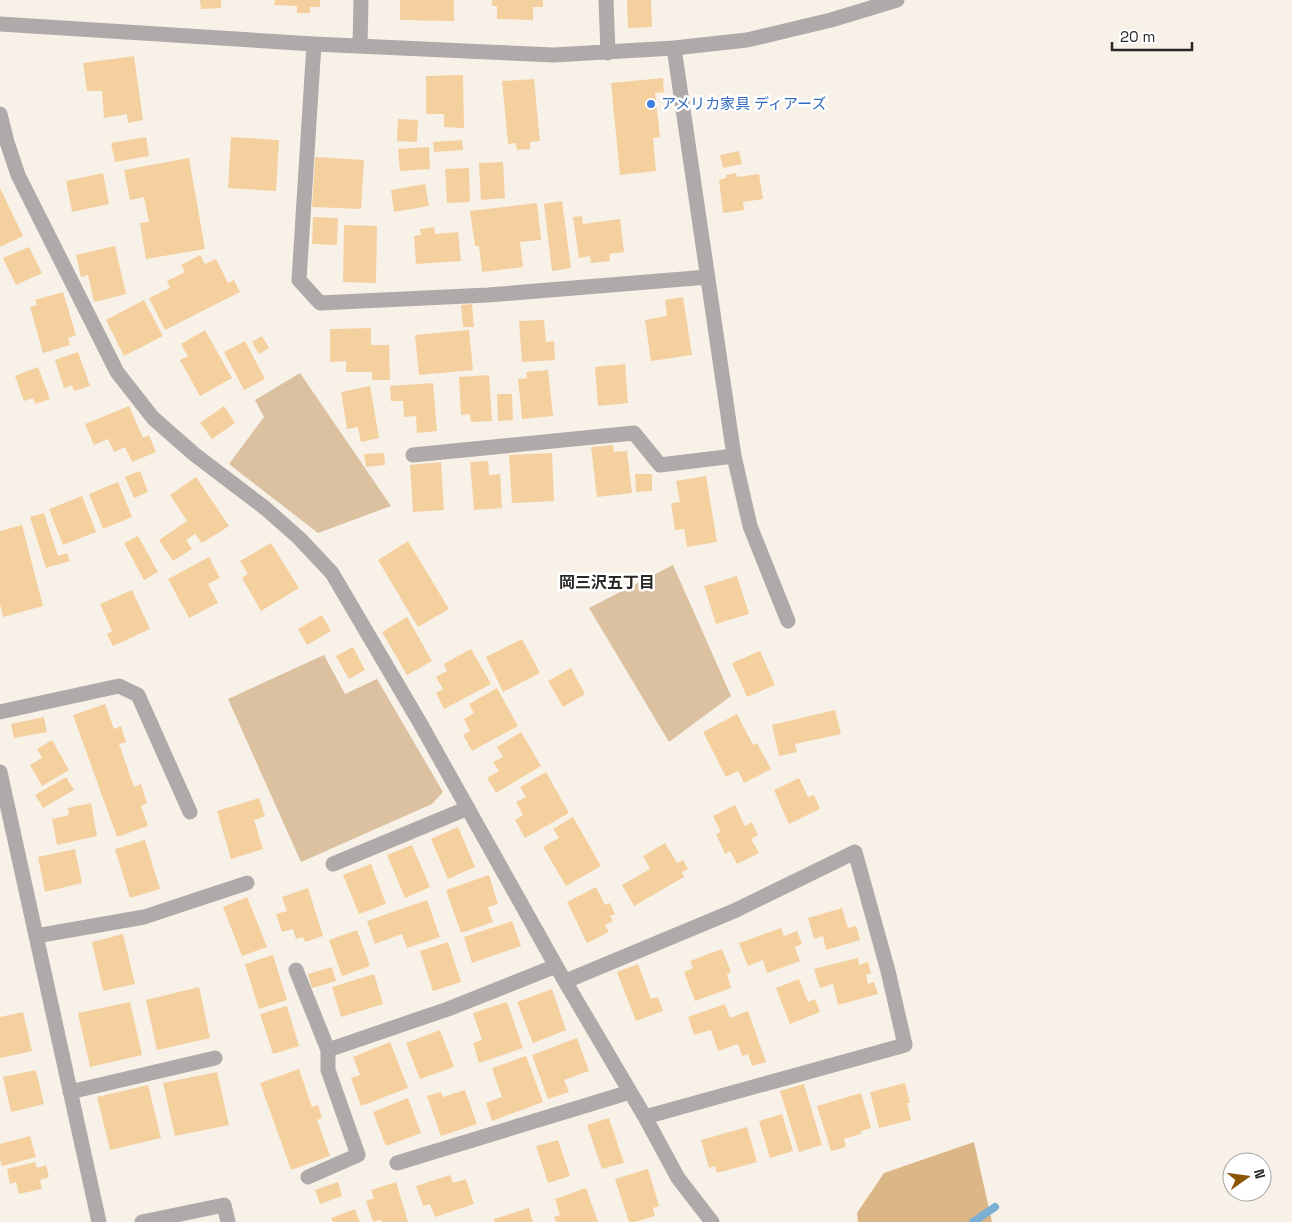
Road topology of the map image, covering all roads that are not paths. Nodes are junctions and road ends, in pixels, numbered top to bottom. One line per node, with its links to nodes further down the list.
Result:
1 (361, 0): 6 (street)
2 (606, 0): 8 (street)
3 (897, 0): 7 (street)
4 (0, 24): 5 (street)
5 (314, 44): 6 (street); 10 (street)
6 (360, 46): 8 (street)
7 (674, 48): 8 (street); 10 (street)
8 (608, 53)
9 (0, 114): 16 (street)
10 (708, 277): 12 (street)
11 (412, 455): 12 (street)
12 (734, 456): 13 (street)
13 (788, 621)
14 (0, 712): 17 (street)
15 (0, 772): 20 (street)
16 (468, 808): 18 (street); 21 (street)
17 (190, 812)
18 (333, 864)
19 (247, 883): 20 (street)
20 (36, 936): 26 (street)
21 (556, 966): 23 (street); 24 (street)
22 (296, 970): 24 (street)
23 (566, 981): 27 (street); 28 (street)
24 (328, 1050): 30 (street)
25 (215, 1058): 26 (street)
26 (70, 1092): 31 (street)
27 (630, 1092): 28 (street); 29 (street)
28 (645, 1117): 34 (street)
29 (397, 1162)
30 (308, 1177)
31 (99, 1222)
32 (142, 1222): 33 (street)
33 (228, 1222)
34 (712, 1222)

